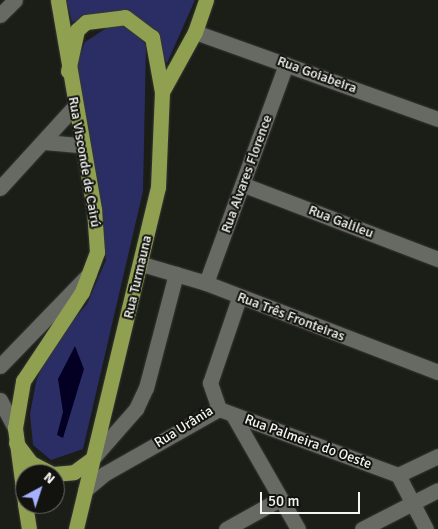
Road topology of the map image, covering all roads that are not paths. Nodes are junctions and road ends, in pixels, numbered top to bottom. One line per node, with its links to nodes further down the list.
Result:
1 (15, 0): 4 (street)
2 (58, 0): 7 (main road, Rua Visconde de Cairú)
3 (206, 0): 5 (main road)
4 (0, 15)
5 (195, 32): 6 (street, Rua Goiabeira); 8 (main road)
6 (286, 64): 10 (street, Rua Goiabeira); 13 (street, Rua Alvares Florence)
7 (68, 71): 8 (main road); 9 (main road, Rua Visconde de Cairú)
8 (162, 92): 16 (main road, Rua Turmauna)
9 (74, 107): 11 (street); 12 (main road, Rua Visconde de Cairú)
10 (438, 119)
11 (44, 142): 12 (street); 14 (street)
12 (81, 145): 17 (main road, Rua Visconde de Cairú)
13 (244, 185): 15 (street, Rua Galileu); 19 (street, Rua Alvares Florence)
14 (0, 188)
15 (438, 258)
16 (142, 264): 18 (street, Rua Três Fronteiras); 29 (main road, Rua Turmauna)
17 (91, 271): 21 (street); 26 (main road)
18 (176, 274): 19 (street, Rua Três Fronteiras); 29 (street, Rua Turmauna)
19 (206, 283): 20 (street, Rua Três Fronteiras)
20 (239, 298): 22 (street, Rua Três Fronteiras); 24 (street, Rua Urânia)
21 (0, 366)
22 (438, 372)
23 (0, 400): 26 (street)
24 (219, 409): 25 (street, Rua Palmeira do Oeste); 29 (street, Rua Urânia)
25 (233, 415): 30 (street, Rua Palmeira do Oeste); 32 (street)
26 (15, 435): 28 (main road); 29 (main road)
27 (438, 456): 30 (street)
28 (19, 464)
29 (95, 468): 36 (main road, Rua Turmauna)
30 (398, 475): 33 (street)
31 (438, 490): 33 (street)
32 (280, 499): 37 (street); 38 (street)
33 (411, 504): 39 (street); 40 (street)
34 (27, 514): 35 (main road)
35 (29, 529)
36 (76, 529)
37 (226, 529)
38 (298, 529)
39 (362, 529)
40 (426, 529)

